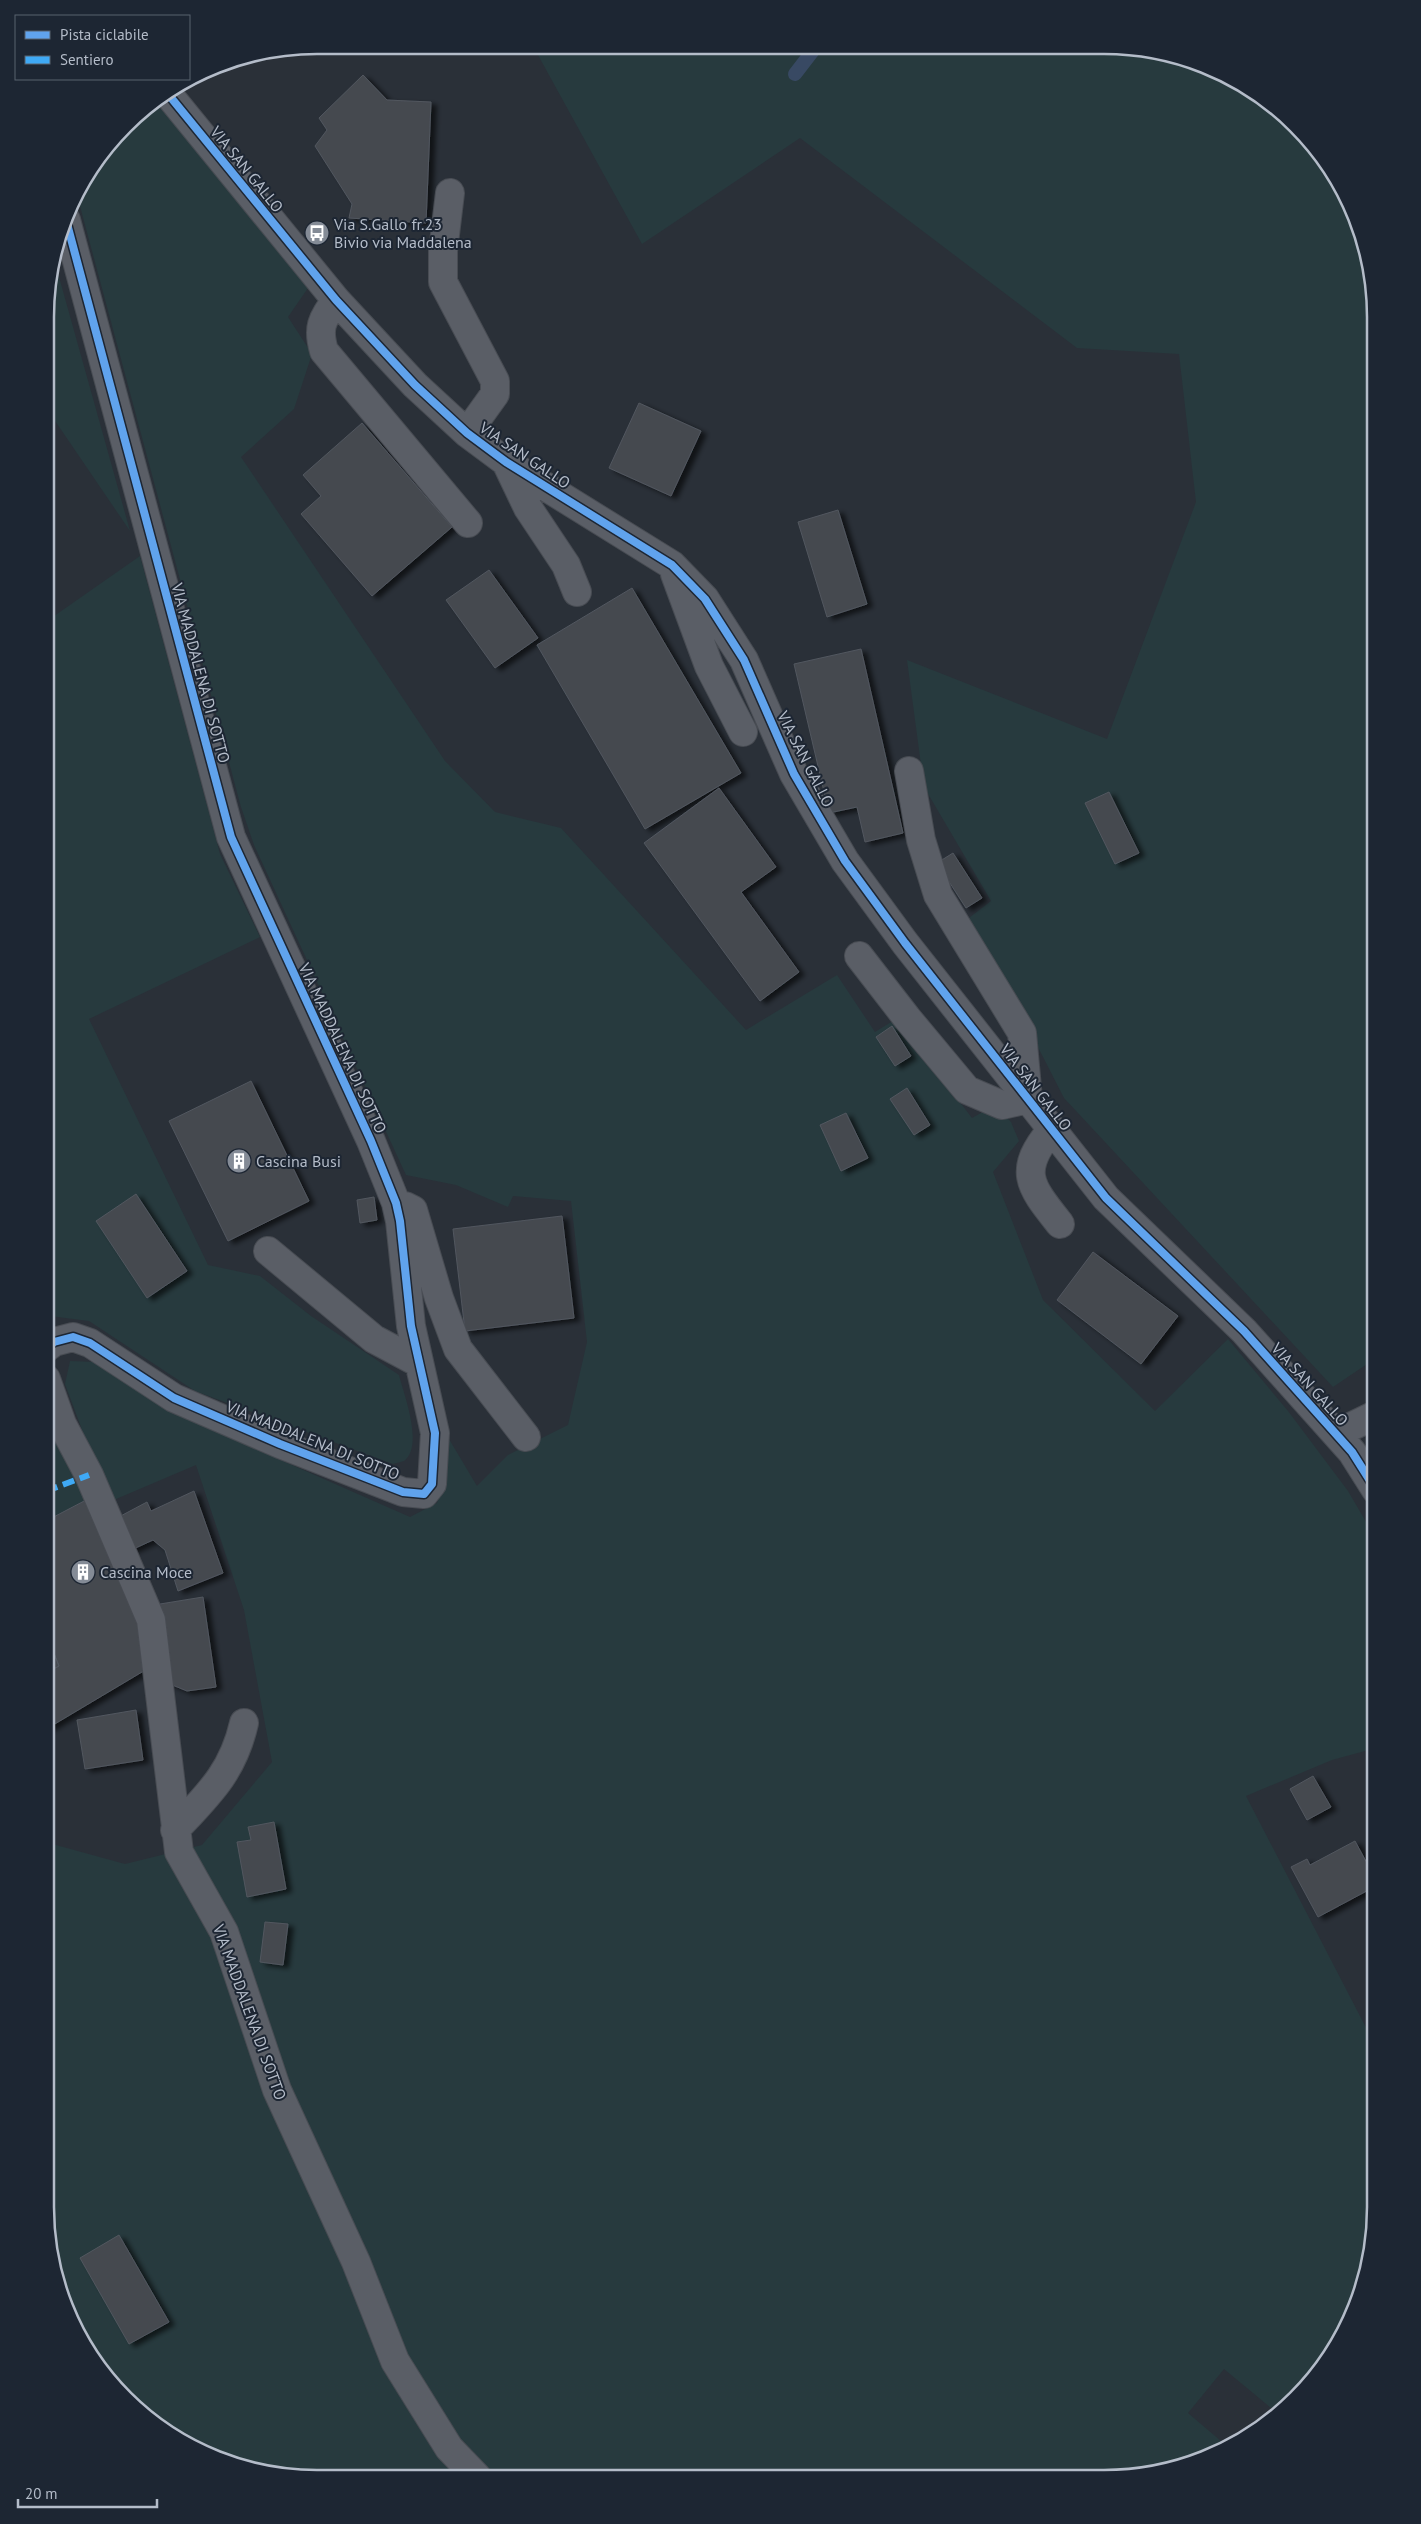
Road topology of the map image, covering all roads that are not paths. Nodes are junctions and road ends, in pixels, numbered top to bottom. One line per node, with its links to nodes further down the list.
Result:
1 (171, 98): 4 (street, VIA SAN GALLO)
2 (450, 193): 5 (street)
3 (69, 230): 15 (street, VIA MADDALENA DI SOTTO)
4 (336, 300): 5 (street, VIA SAN GALLO); 7 (street)
5 (468, 433): 6 (street, VIA SAN GALLO)
6 (506, 462): 8 (street, VIA SAN GALLO); 9 (street)
7 (468, 523)
8 (672, 565): 10 (street); 13 (street, VIA SAN GALLO)
9 (577, 592)
10 (743, 732)
11 (910, 771): 13 (street)
12 (859, 956): 13 (street)
13 (1028, 1100): 14 (street, VIA SAN GALLO)
14 (1052, 1129): 16 (street); 22 (street, VIA SAN GALLO)
15 (396, 1203): 19 (street, VIA MADDALENA DI SOTTO); 23 (street)
16 (1060, 1224)
17 (268, 1252): 19 (street)
18 (54, 1342): 19 (street, VIA MADDALENA DI SOTTO)
19 (420, 1363)
20 (54, 1402): 26 (street, VIA MADDALENA DI SOTTO)
21 (1367, 1419): 22 (street)
22 (1336, 1434): 24 (street, VIA SAN GALLO)
23 (526, 1438)
24 (1367, 1476)
25 (244, 1723): 26 (street)
26 (176, 1830): 27 (street, VIA MADDALENA DI SOTTO)
27 (470, 2470)

